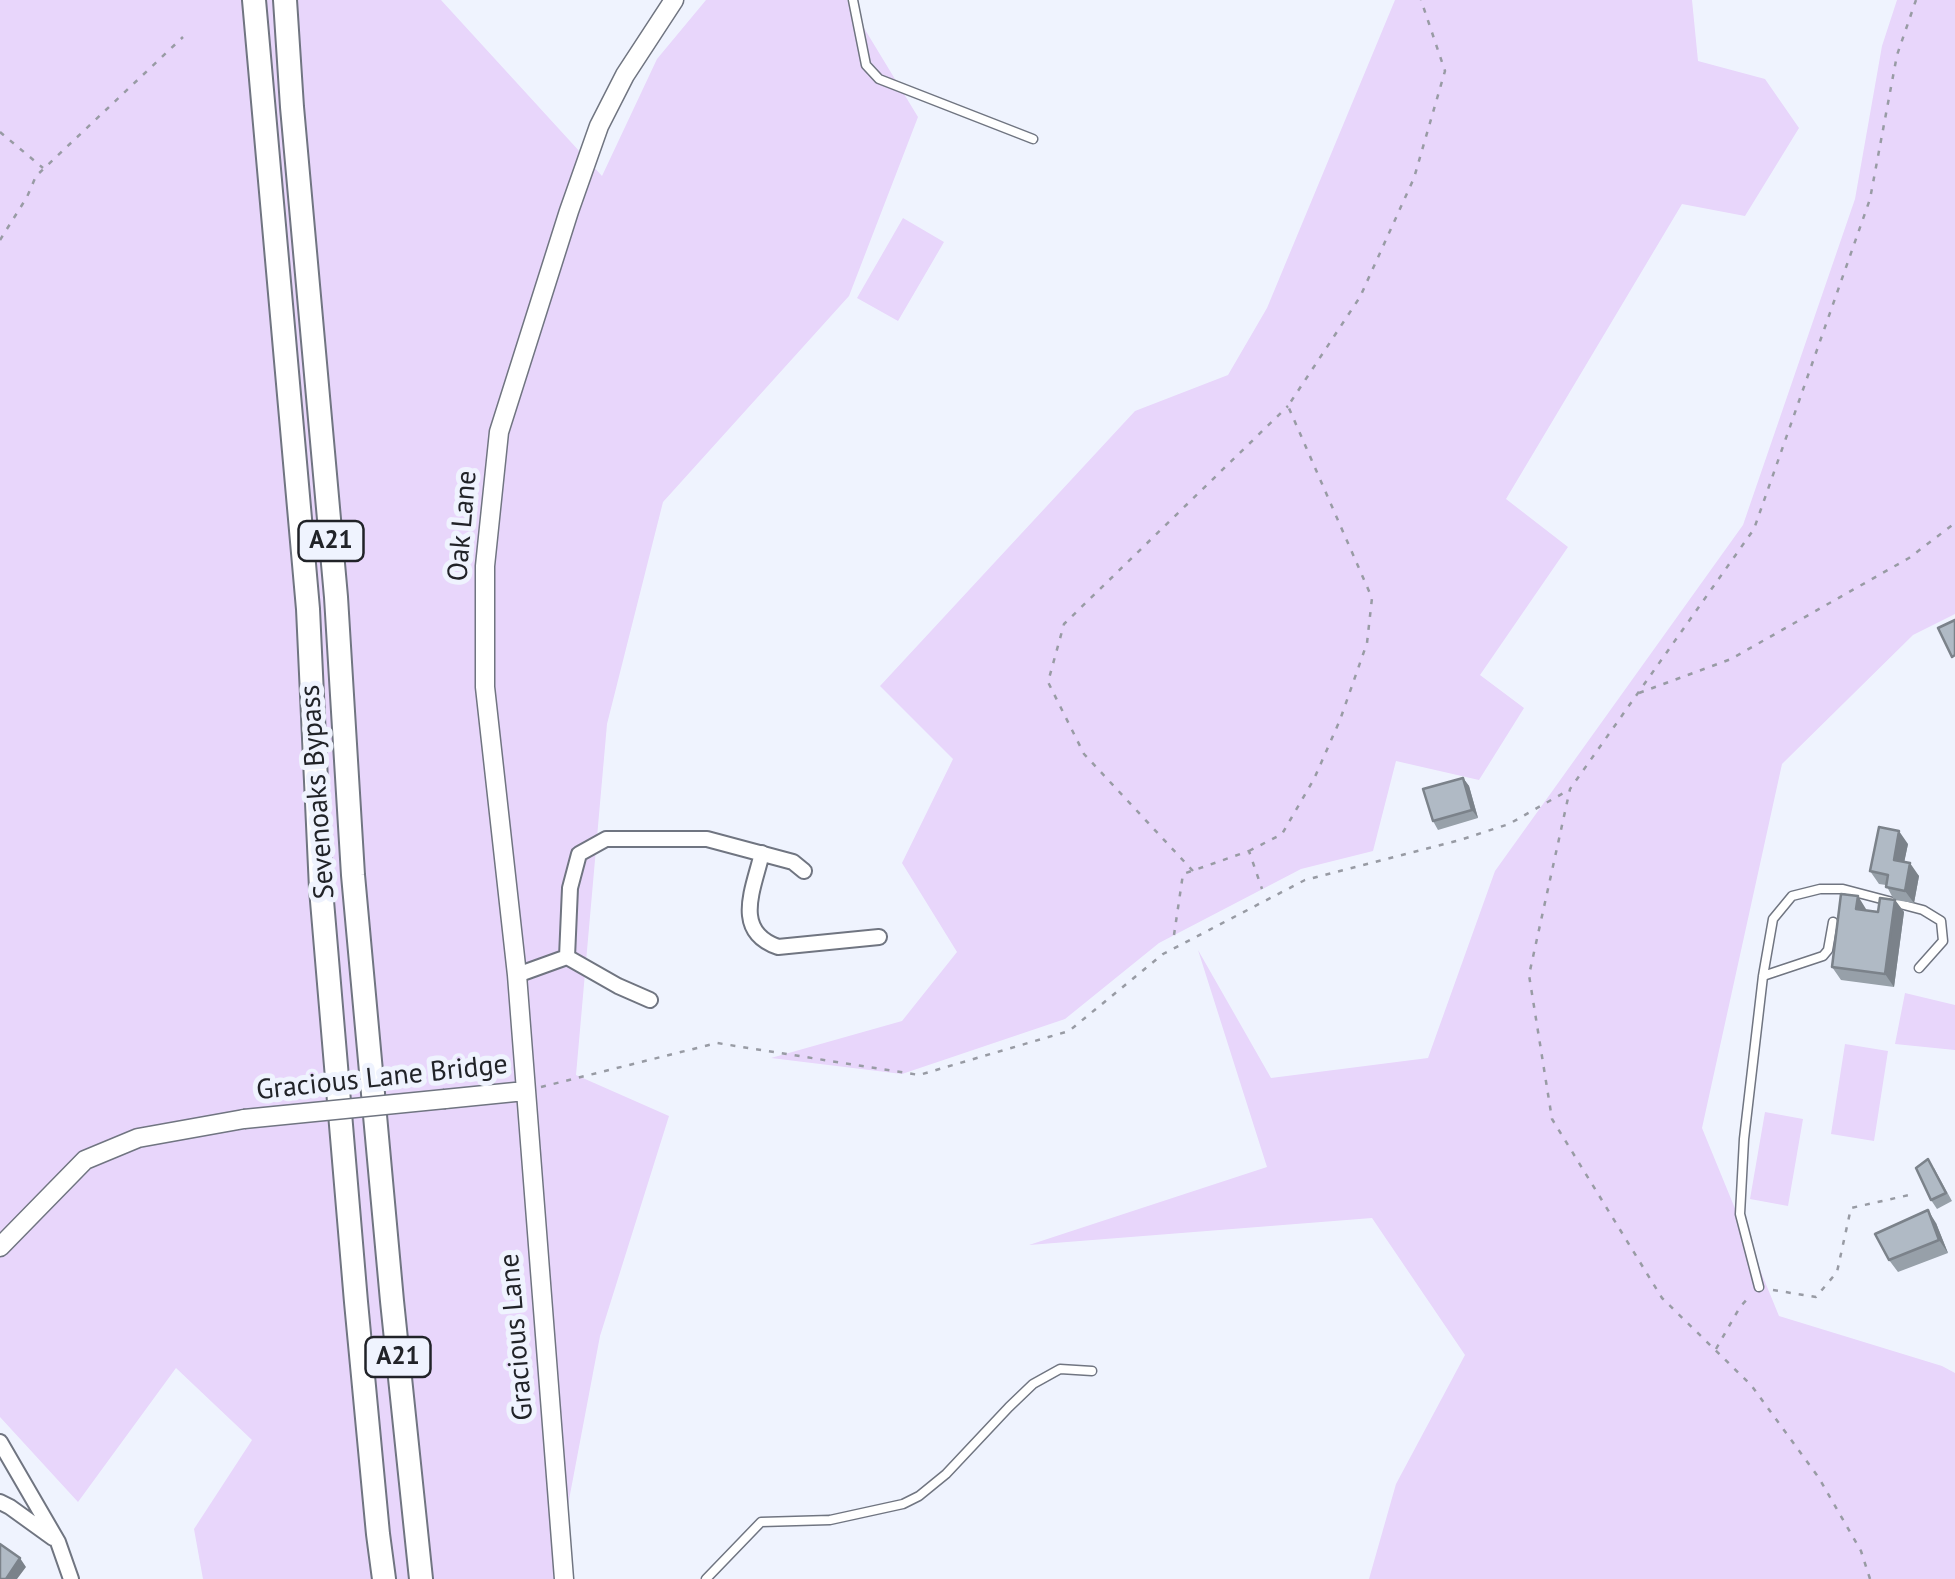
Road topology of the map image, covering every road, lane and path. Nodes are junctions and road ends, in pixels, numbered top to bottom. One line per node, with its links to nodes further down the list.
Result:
1 (254, 0): 39 (highway, Sevenoaks Bypass / A21)
2 (285, 0): 40 (highway, Sevenoaks Bypass / A21)
3 (674, 0): 26 (street, Oak Lane)
4 (853, 0): 9 (lane)
5 (1422, 0): 12 (path)
6 (1916, 0): 14 (path)
7 (183, 37): 10 (path)
8 (0, 132): 10 (path)
9 (1033, 139)
10 (44, 168): 11 (path)
11 (0, 240)
12 (1288, 406): 16 (path); 18 (path)
13 (1955, 522): 14 (path)
14 (1637, 694): 15 (path)
15 (1570, 789): 29 (path); 33 (path)
16 (1249, 852): 18 (path); 20 (path)
17 (762, 854): 19 (street); 23 (street); 24 (street)
18 (1194, 870): 22 (path)
19 (804, 871)
20 (1262, 889)
21 (1833, 922): 27 (lane)
22 (1174, 935)
23 (879, 936)
24 (568, 957): 26 (street); 28 (street)
25 (1919, 968): 27 (lane)
26 (516, 975): 29 (street, Oak Lane)
27 (1764, 976): 32 (lane)
28 (650, 1000)
29 (526, 1091): 31 (street, Gracious Lane Bridge, bridge); 41 (street, Gracious Lane)
30 (1910, 1195): 32 (path)
31 (0, 1247)
32 (1759, 1287): 33 (path)
33 (1715, 1350): 43 (path)
34 (1092, 1371): 42 (lane)
35 (0, 1442): 37 (street)
36 (0, 1502): 37 (street)
37 (58, 1542): 38 (street)
38 (71, 1579)
39 (384, 1579)
40 (421, 1579)
41 (564, 1579)
42 (706, 1579)
43 (1870, 1579)

